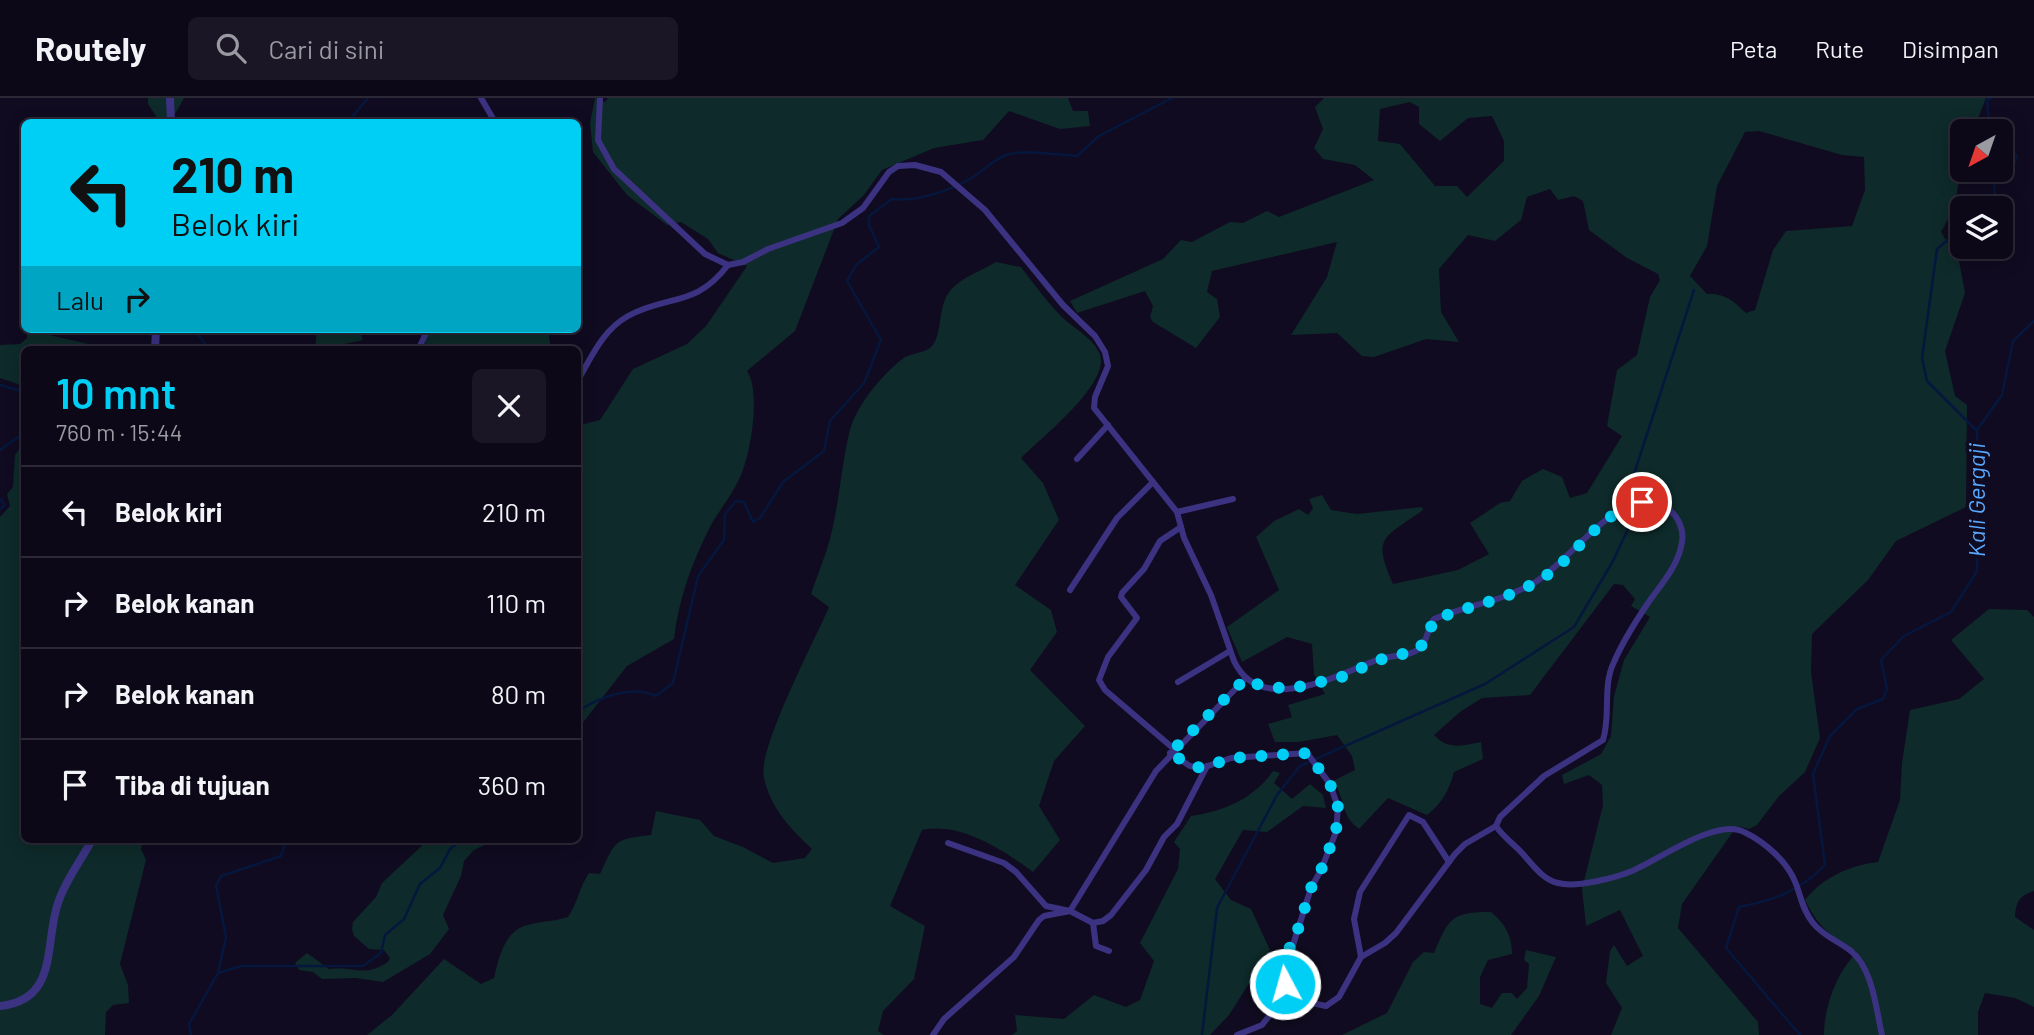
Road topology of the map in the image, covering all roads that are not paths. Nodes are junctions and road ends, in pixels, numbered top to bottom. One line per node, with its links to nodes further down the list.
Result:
1 (170, 98): 4 (street)
2 (481, 98): 5 (street)
3 (600, 98): 6 (street)
4 (171, 119)
5 (493, 119)
6 (728, 265): 7 (street); 8 (street)
7 (581, 375)
8 (1108, 425): 9 (street); 10 (street)
9 (1077, 459)
10 (1153, 482): 12 (street); 14 (street)
11 (1233, 499): 12 (street)
12 (1177, 512): 13 (street)
13 (1181, 527): 15 (street); 18 (street)
14 (1070, 590)
15 (1230, 651): 16 (street); 17 (street)
16 (1245, 679): 18 (street); 20 (street)
17 (1178, 682)
18 (1172, 751): 19 (street); 24 (street)
19 (1207, 766): 25 (street); 28 (street)
20 (1496, 826): 23 (street); 32 (street)
21 (90, 843): 29 (street)
22 (948, 843): 24 (street)
23 (1449, 862): 27 (street); 27 (street)
24 (1070, 911): 25 (street); 30 (street)
25 (1093, 923): 26 (street)
26 (1109, 951)
27 (1360, 957): 28 (street)
28 (1281, 1001): 31 (street)
29 (0, 1006)
30 (933, 1035)
31 (1237, 1035)
32 (1882, 1035)

